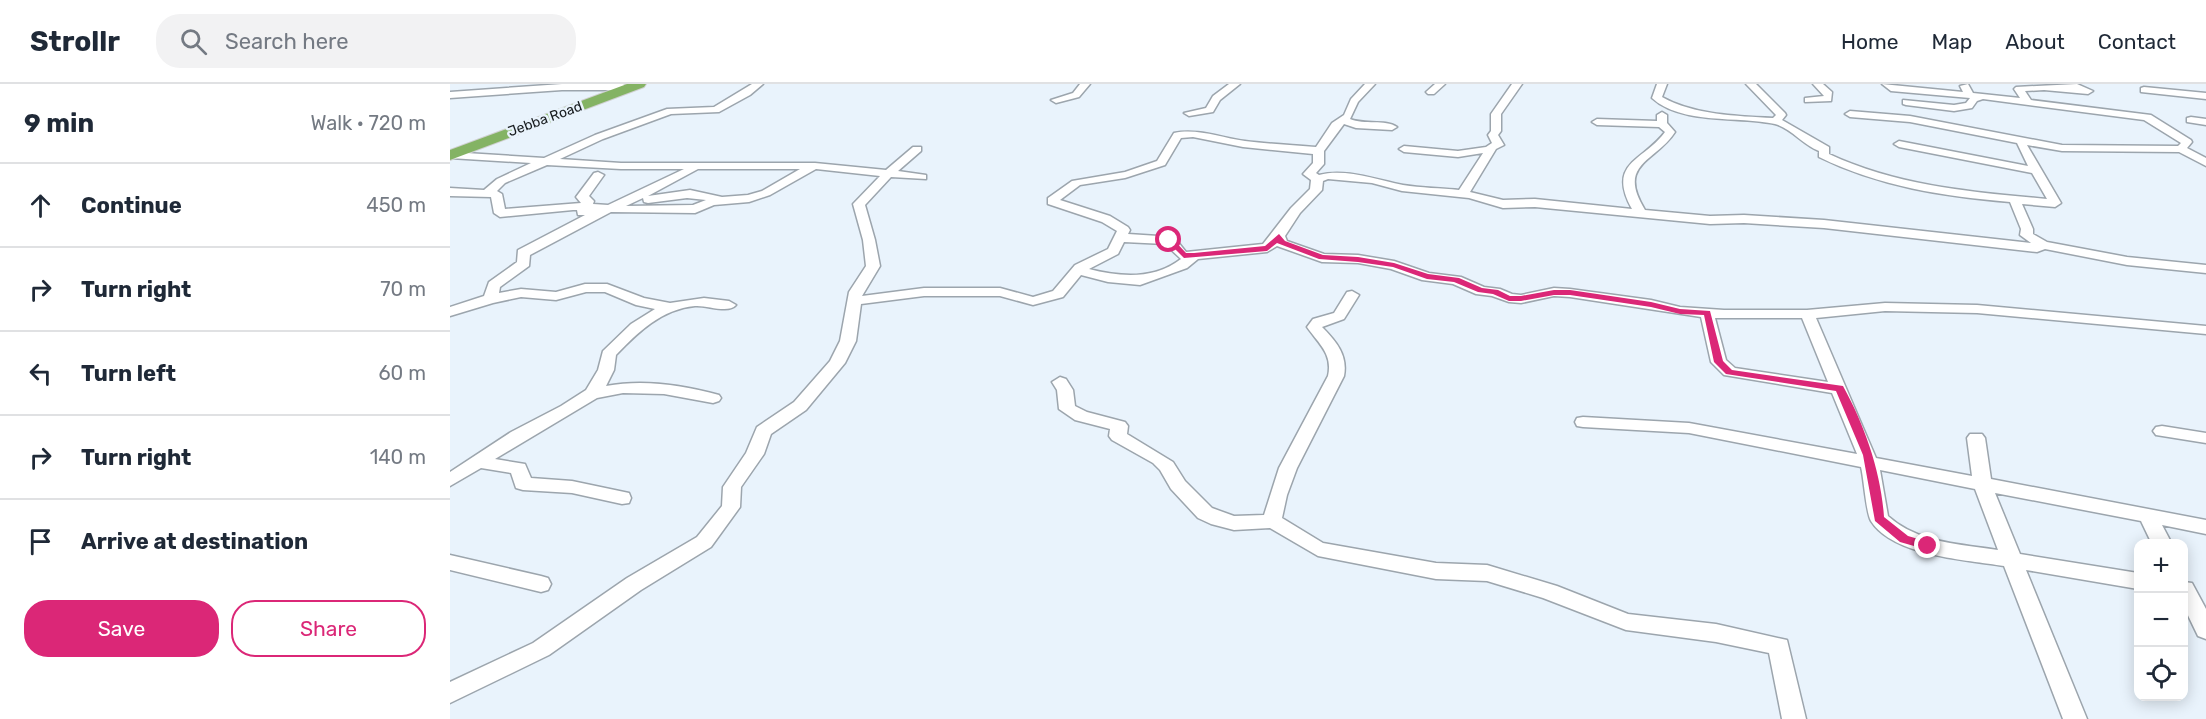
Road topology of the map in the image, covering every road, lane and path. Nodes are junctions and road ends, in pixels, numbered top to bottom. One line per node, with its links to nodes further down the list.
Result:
1 (639, 84): 44 (highway, Jebba Road)
2 (758, 84): 45 (street)
3 (1085, 84): 21 (street)
4 (1235, 84): 27 (street)
5 (1370, 84): 30 (street)
6 (1440, 84): 16 (street)
7 (1517, 84): 41 (street)
8 (1662, 84): 25 (street)
9 (1751, 84): 32 (street)
10 (1818, 84): 22 (street)
11 (1965, 84): 17 (street)
12 (2068, 84): 23 (street)
13 (626, 85): 14 (street); 44 (highway)
14 (552, 86): 18 (street)
15 (1889, 86): 17 (street); 26 (street)
16 (1431, 92)
17 (1970, 94): 19 (street)
18 (450, 95)
19 (1985, 96): 23 (street); 26 (street)
20 (2206, 96): 24 (street)
21 (1056, 100)
22 (1808, 100)
23 (2027, 100): 24 (street)
24 (2145, 100): 42 (street)
25 (1663, 102): 32 (street); 35 (street)
26 (1906, 102): 29 (street)
27 (1190, 113)
28 (1850, 114): 29 (street)
29 (1910, 119): 37 (street)
30 (1343, 120): 36 (street); 43 (street)
31 (2191, 120): 34 (street)
32 (1776, 121): 59 (street)
33 (1597, 122): 35 (street)
34 (2206, 122)
35 (1662, 124): 62 (street)
36 (1392, 127)
37 (2023, 142): 42 (street); 49 (street)
38 (1899, 144): 49 (street)
39 (917, 148): 50 (street)
40 (1404, 149): 41 (street)
41 (1491, 149): 56 (street)
42 (2181, 149): 46 (street)
43 (1319, 151): 53 (street); 65 (street)
44 (450, 153): 45 (street)
45 (544, 162): 48 (street); 55 (street)
46 (2206, 163)
47 (815, 166): 48 (street); 50 (street); 58 (street)
48 (694, 168): 57 (street)
49 (2034, 170): 59 (street)
50 (888, 174): 52 (street); 72 (street)
51 (598, 175): 60 (street)
52 (922, 177)
53 (1317, 179): 56 (street); 64 (street)
54 (450, 192): 55 (street)
55 (486, 194): 60 (street)
56 (1463, 194): 62 (street)
57 (635, 198): 58 (street); 61 (street)
58 (742, 198): 61 (street)
59 (2014, 199): 66 (street)
60 (584, 207): 61 (street); 63 (street)
61 (613, 208): 63 (street)
62 (1641, 213): 66 (street)
63 (577, 224): 71 (street)
64 (1279, 237): 67 (street); 76 (street)
65 (1120, 238): 67 (street); 69 (street)
66 (2043, 245): 68 (street)
67 (1194, 255): 69 (street)
68 (2206, 269)
69 (1078, 270): 72 (street)
70 (1352, 295): 93 (street)
71 (490, 299): 74 (street); 75 (street)
72 (854, 302): 102 (street)
73 (729, 305): 74 (street)
74 (670, 307): 81 (street)
75 (450, 312)
76 (1707, 313): 77 (street); 80 (street)
77 (1807, 314): 78 (street); 80 (street)
78 (2206, 330)
79 (1060, 382): 93 (street)
80 (1840, 388): 88 (street)
81 (591, 394): 82 (street); 87 (street)
82 (713, 398)
83 (1583, 422): 88 (street)
84 (2162, 431): 86 (street)
85 (1976, 438): 90 (street)
86 (2206, 438)
87 (478, 462): 89 (street); 91 (street)
88 (1870, 464): 90 (street); 96 (street)
89 (450, 480)
90 (1982, 484): 92 (street); 96 (street)
91 (622, 498)
92 (2148, 516): 94 (street); 95 (street)
93 (1272, 521): 103 (street)
94 (2206, 527)
95 (2160, 539)
96 (2013, 560): 98 (street); 104 (street)
97 (450, 562): 99 (street)
98 (2134, 580)
99 (541, 585)
100 (2187, 593): 101 (street)
101 (2206, 630)
102 (450, 693)
103 (1794, 719)
104 (2074, 719)

